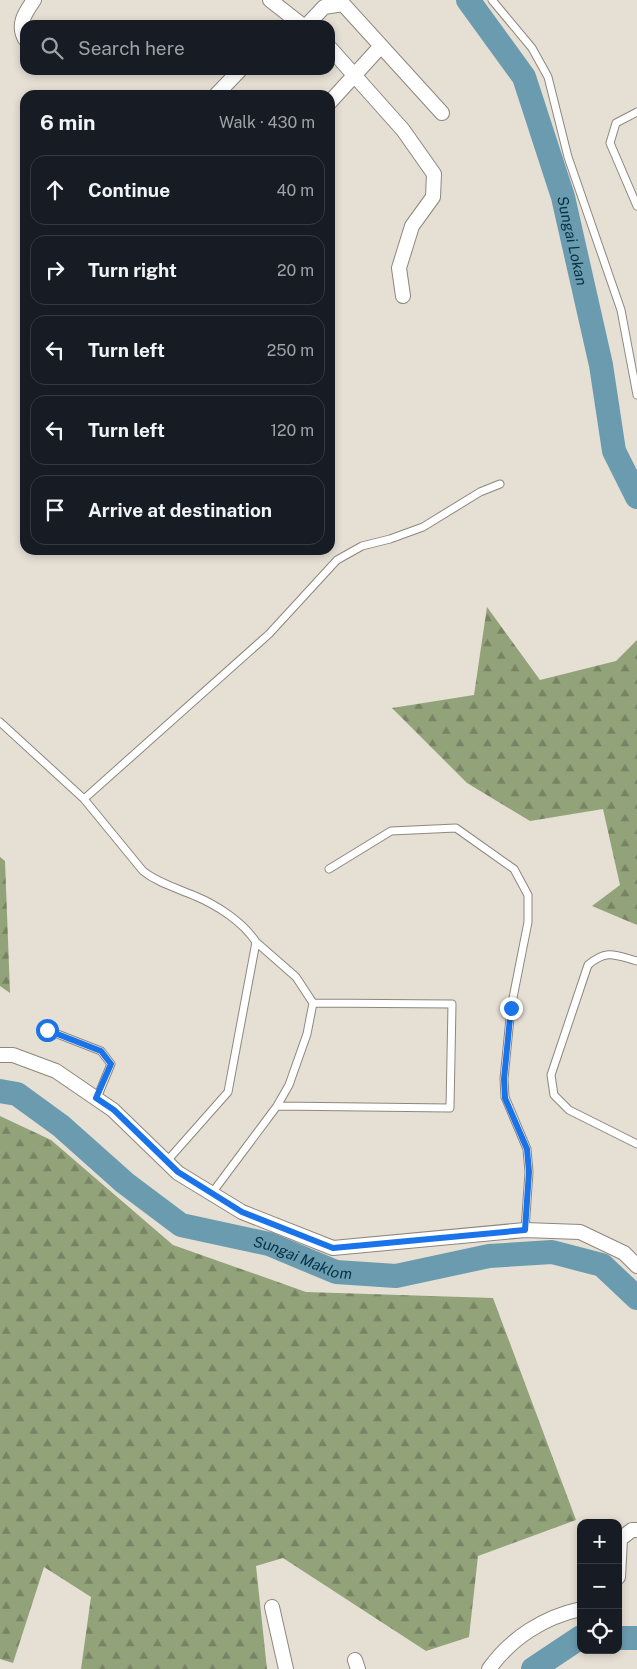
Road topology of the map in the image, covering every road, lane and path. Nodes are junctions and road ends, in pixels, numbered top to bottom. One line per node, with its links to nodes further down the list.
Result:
1 (34, 0): 4 (street)
2 (270, 0): 5 (street)
3 (492, 0): 17 (lane)
4 (22, 20)
5 (291, 20)
6 (312, 20): 7 (street)
7 (381, 46): 9 (street); 14 (street)
8 (335, 53): 9 (street)
9 (356, 74): 12 (street); 16 (street)
10 (235, 75): 11 (street)
11 (221, 90)
12 (335, 97)
13 (637, 112): 15 (lane)
14 (442, 113)
15 (637, 206)
16 (403, 296)
17 (637, 395)
18 (500, 484): 20 (lane)
19 (0, 722): 20 (lane)
20 (84, 799): 22 (lane)
21 (329, 869): 32 (lane)
22 (256, 942): 24 (lane); 30 (lane)
23 (637, 961): 29 (lane)
24 (313, 1003): 28 (lane); 28 (lane)
25 (47, 1030): 27 (lane)
26 (0, 1055): 27 (street)
27 (96, 1098): 30 (street)
28 (277, 1106): 31 (lane)
29 (637, 1144)
30 (167, 1162): 31 (street)
31 (212, 1193): 32 (street)
32 (525, 1230): 33 (street)
33 (637, 1266)
34 (637, 1530): 35 (street)
35 (619, 1564)
36 (272, 1607): 38 (street)
37 (577, 1610): 39 (street)
38 (286, 1669)
39 (489, 1669)

